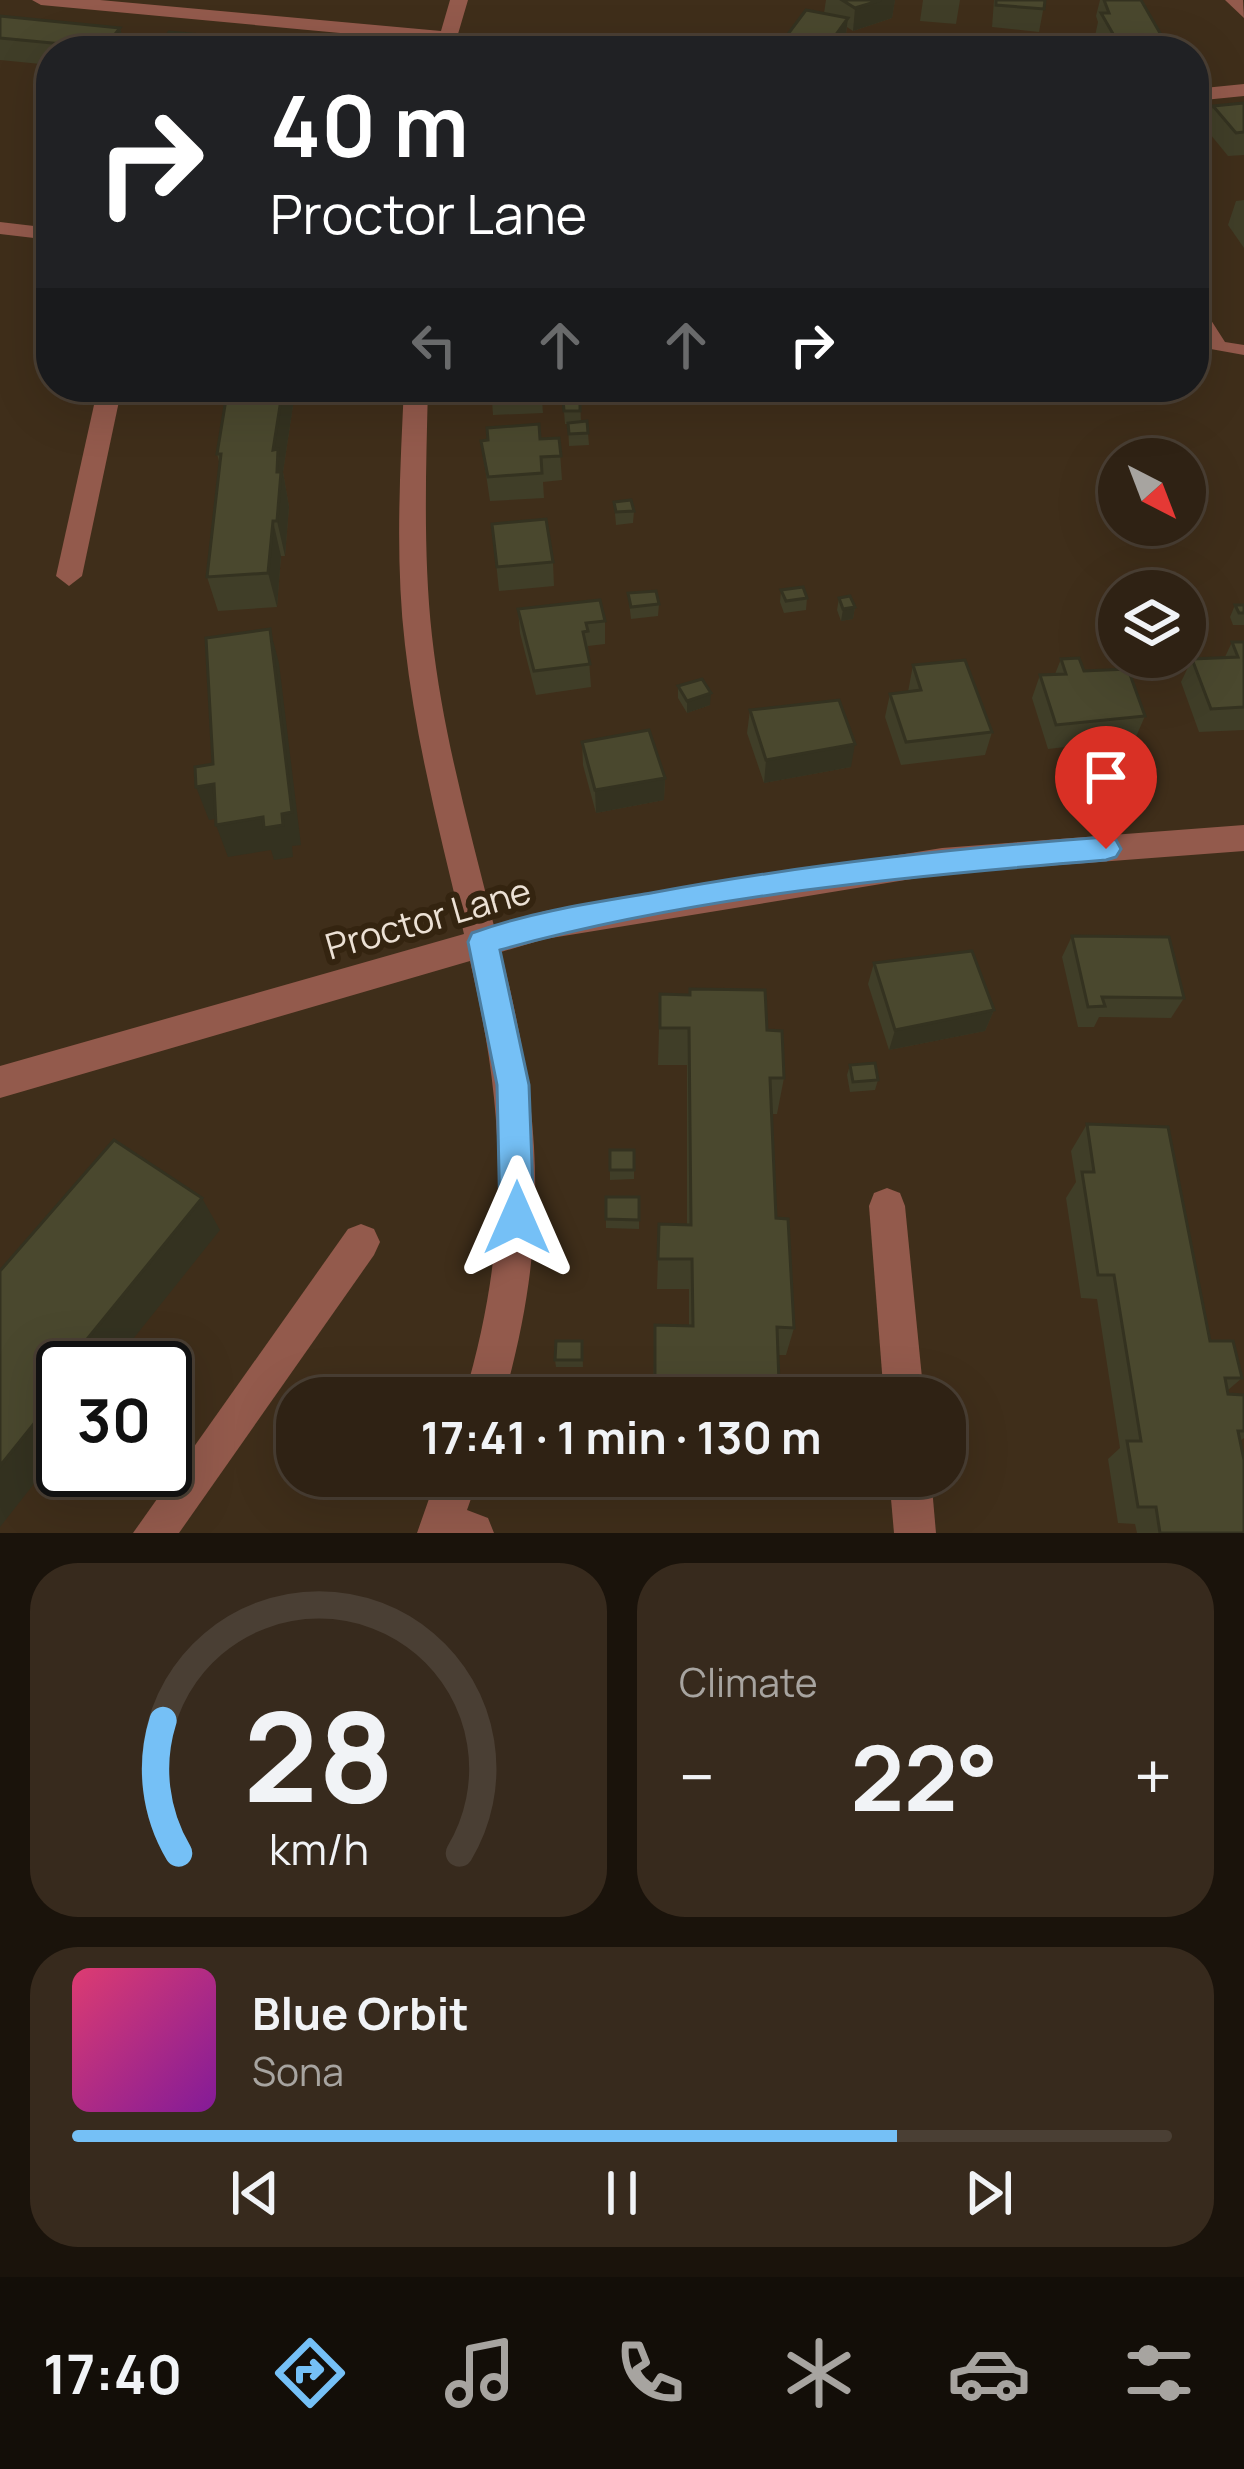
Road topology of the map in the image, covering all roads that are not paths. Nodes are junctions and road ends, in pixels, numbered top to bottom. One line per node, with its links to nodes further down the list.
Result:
1 (41, 0): 5 (street)
2 (459, 0): 6 (street)
3 (1234, 0): 4 (street)
4 (1244, 13)
5 (372, 36)
6 (448, 36)
7 (1244, 90): 8 (street)
8 (1209, 94)
9 (0, 228): 10 (street)
10 (36, 232)
11 (1209, 331): 13 (lane)
12 (1209, 342): 13 (lane)
13 (1216, 342): 14 (lane)
14 (1244, 350)
15 (107, 402): 17 (street)
16 (416, 402): 19 (street)
17 (69, 576)
18 (1244, 838): 19 (street, Proctor Lane)
19 (483, 942): 20 (street, Proctor Lane); 23 (street)
20 (0, 1082)
21 (887, 1206): 24 (street)
22 (362, 1242): 28 (street)
23 (488, 1377)
24 (902, 1377)
25 (455, 1497): 27 (street)
26 (912, 1497): 29 (street)
27 (451, 1529)
28 (154, 1533)
29 (915, 1533)

